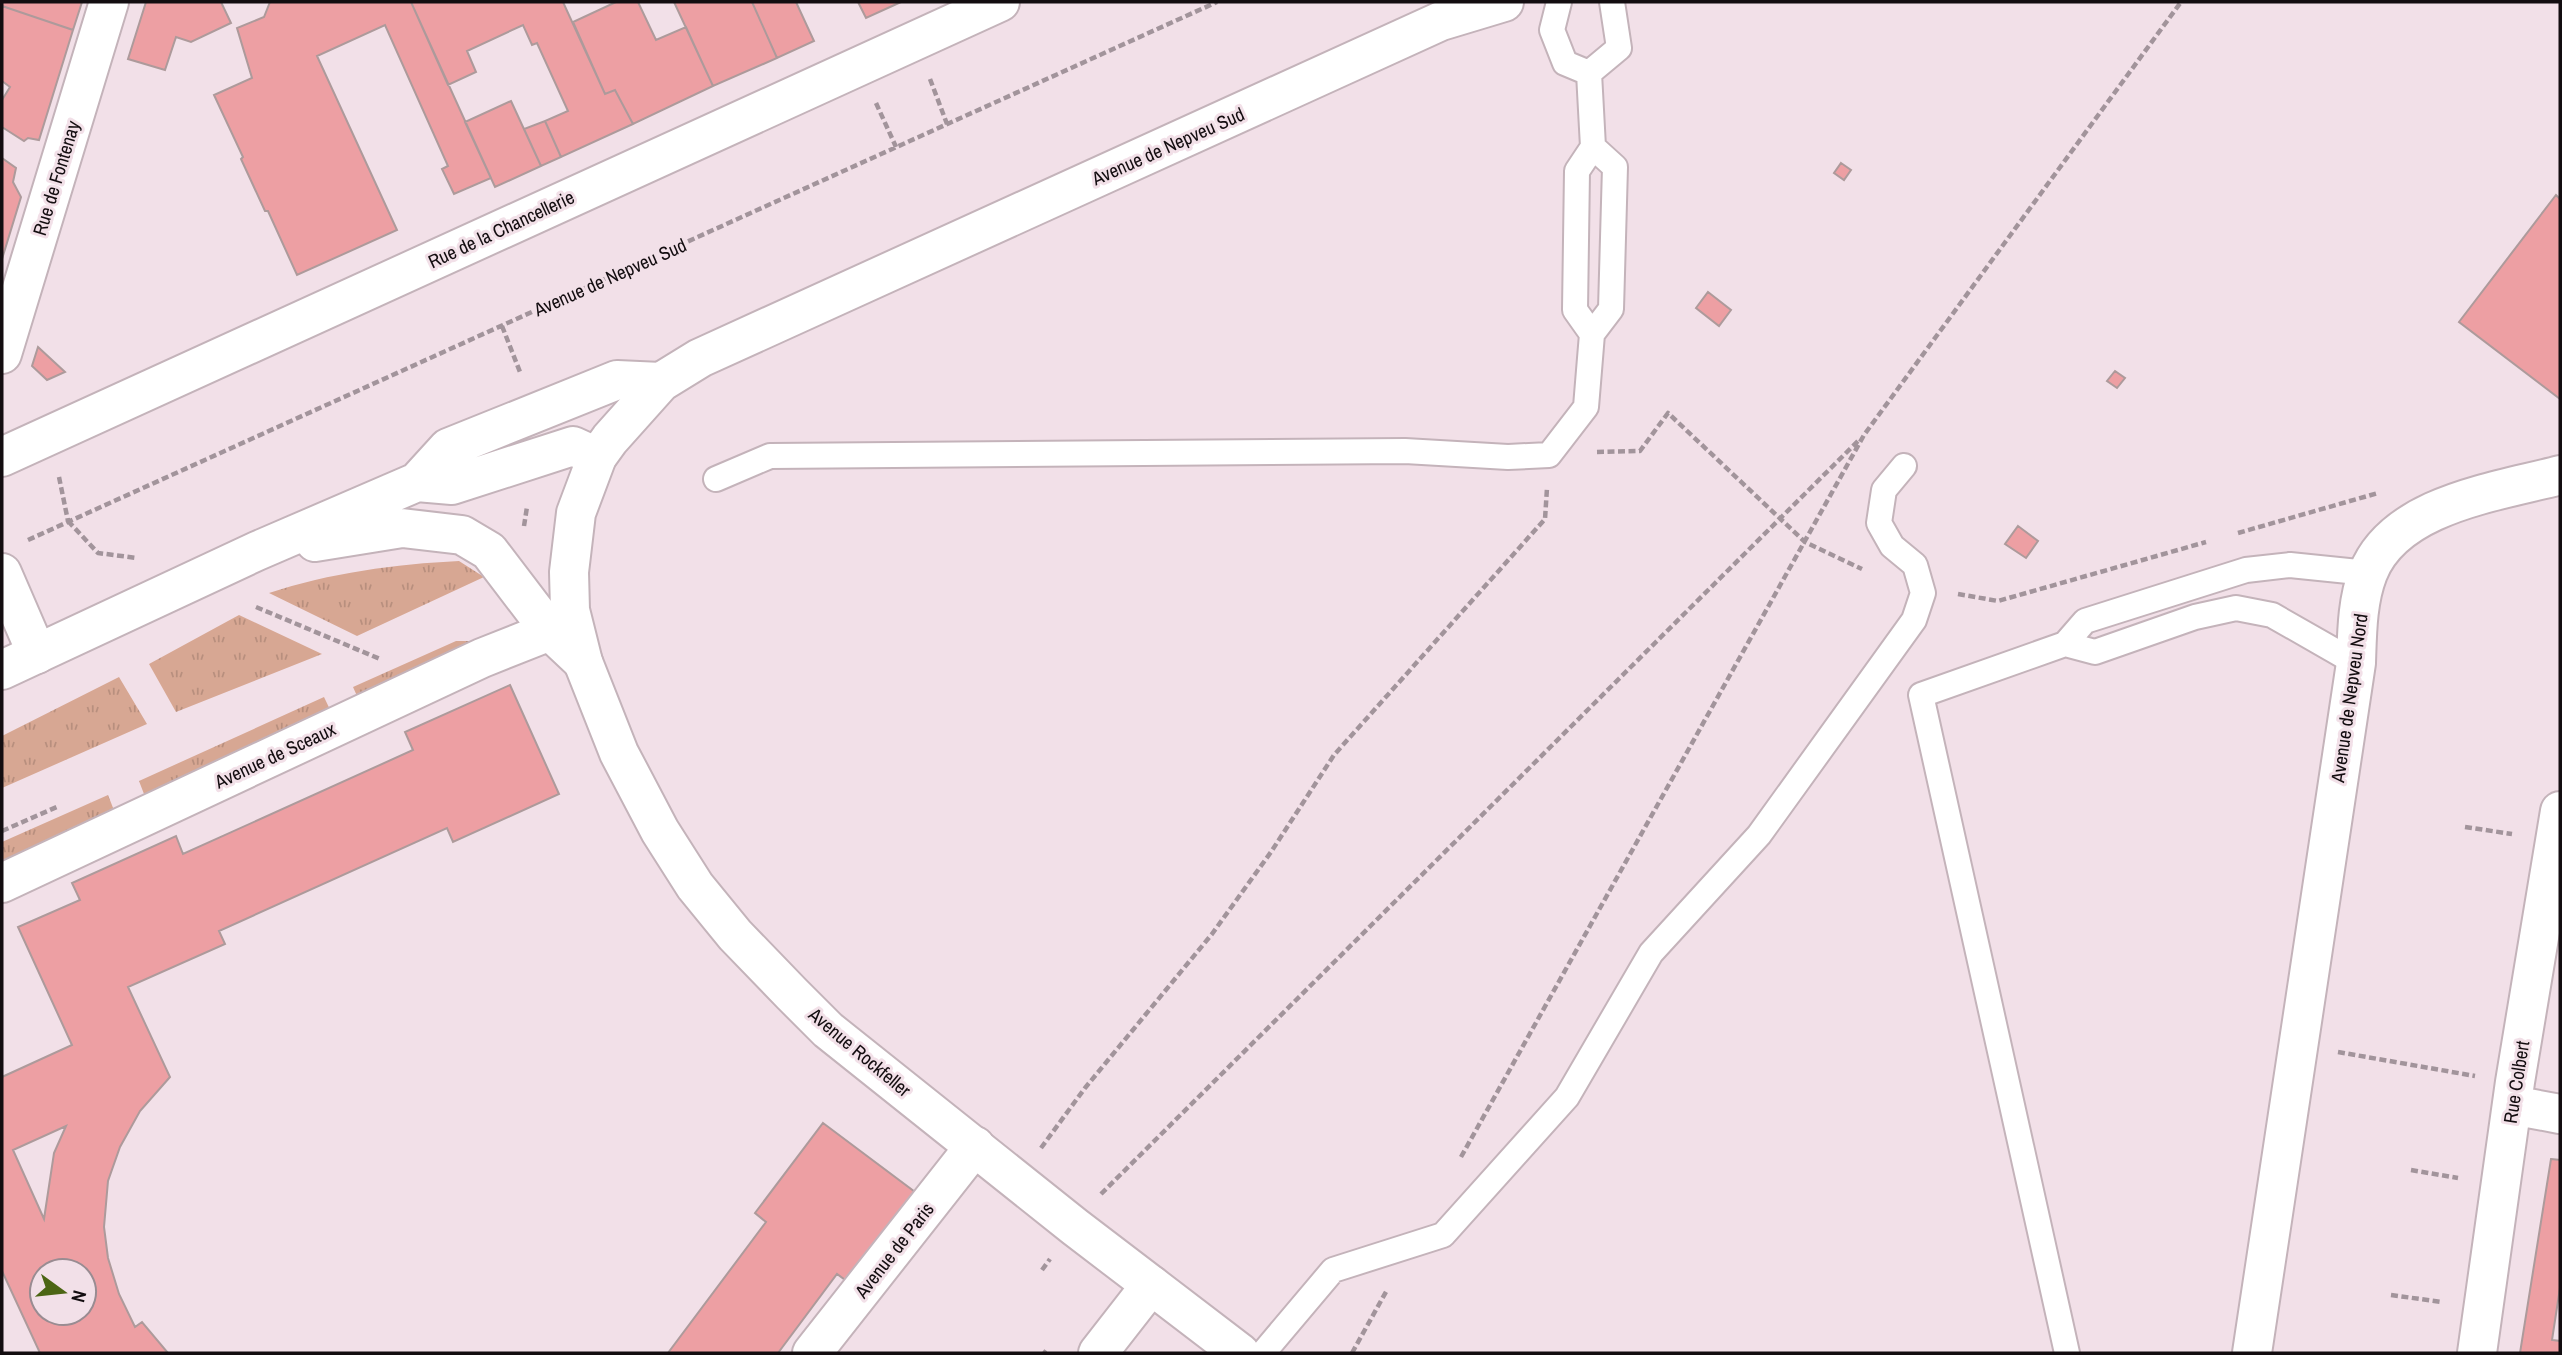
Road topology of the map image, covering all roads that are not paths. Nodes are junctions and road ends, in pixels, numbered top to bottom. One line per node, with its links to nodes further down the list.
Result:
1 (109, 2): 9 (street, Rue de Fontenay)
2 (1000, 2): 11 (street, Rue de la Chancellerie)
3 (1504, 2): 10 (street, Avenue de Nepveu Sud)
4 (1559, 2): 6 (lane)
5 (1612, 2): 6 (lane)
6 (1589, 73): 7 (lane)
7 (1593, 147): 8 (lane); 8 (lane)
8 (1592, 334): 15 (lane)
9 (2, 354)
10 (661, 382): 12 (street, Avenue de Nepveu Sud); 16 (street)
11 (2, 457)
12 (597, 457): 16 (street); 23 (street, Avenue de Nepveu Sud)
13 (1904, 466): 32 (lane)
14 (2560, 475): 19 (street, Avenue de Nepveu Nord)
15 (716, 479)
16 (417, 482): 17 (street)
17 (257, 551): 20 (street); 22 (street)
18 (2, 573): 22 (street)
19 (2368, 573): 21 (lane); 24 (street, Avenue de Nepveu Nord)
20 (550, 631): 23 (street); 27 (street, Avenue de Sceaux)
21 (2065, 644): 24 (lane); 35 (lane)
22 (37, 653): 25 (street)
23 (583, 662): 30 (street, Avenue Rockfeller)
24 (2356, 663): 36 (street, Avenue de Nepveu Nord)
25 (2, 670)
26 (2560, 811): 28 (street, Rue Colbert)
27 (2, 883)
28 (2511, 1105): 29 (street); 37 (street, Rue Colbert)
29 (2560, 1114)
30 (975, 1146): 31 (street, Avenue Rockfeller); 33 (street, Avenue de Paris)
31 (1151, 1284): 32 (street, Avenue Rockfeller); 34 (street)
32 (1242, 1352)
33 (812, 1353)
34 (1098, 1353)
35 (2067, 1353)
36 (2252, 1353)
37 (2477, 1353)

